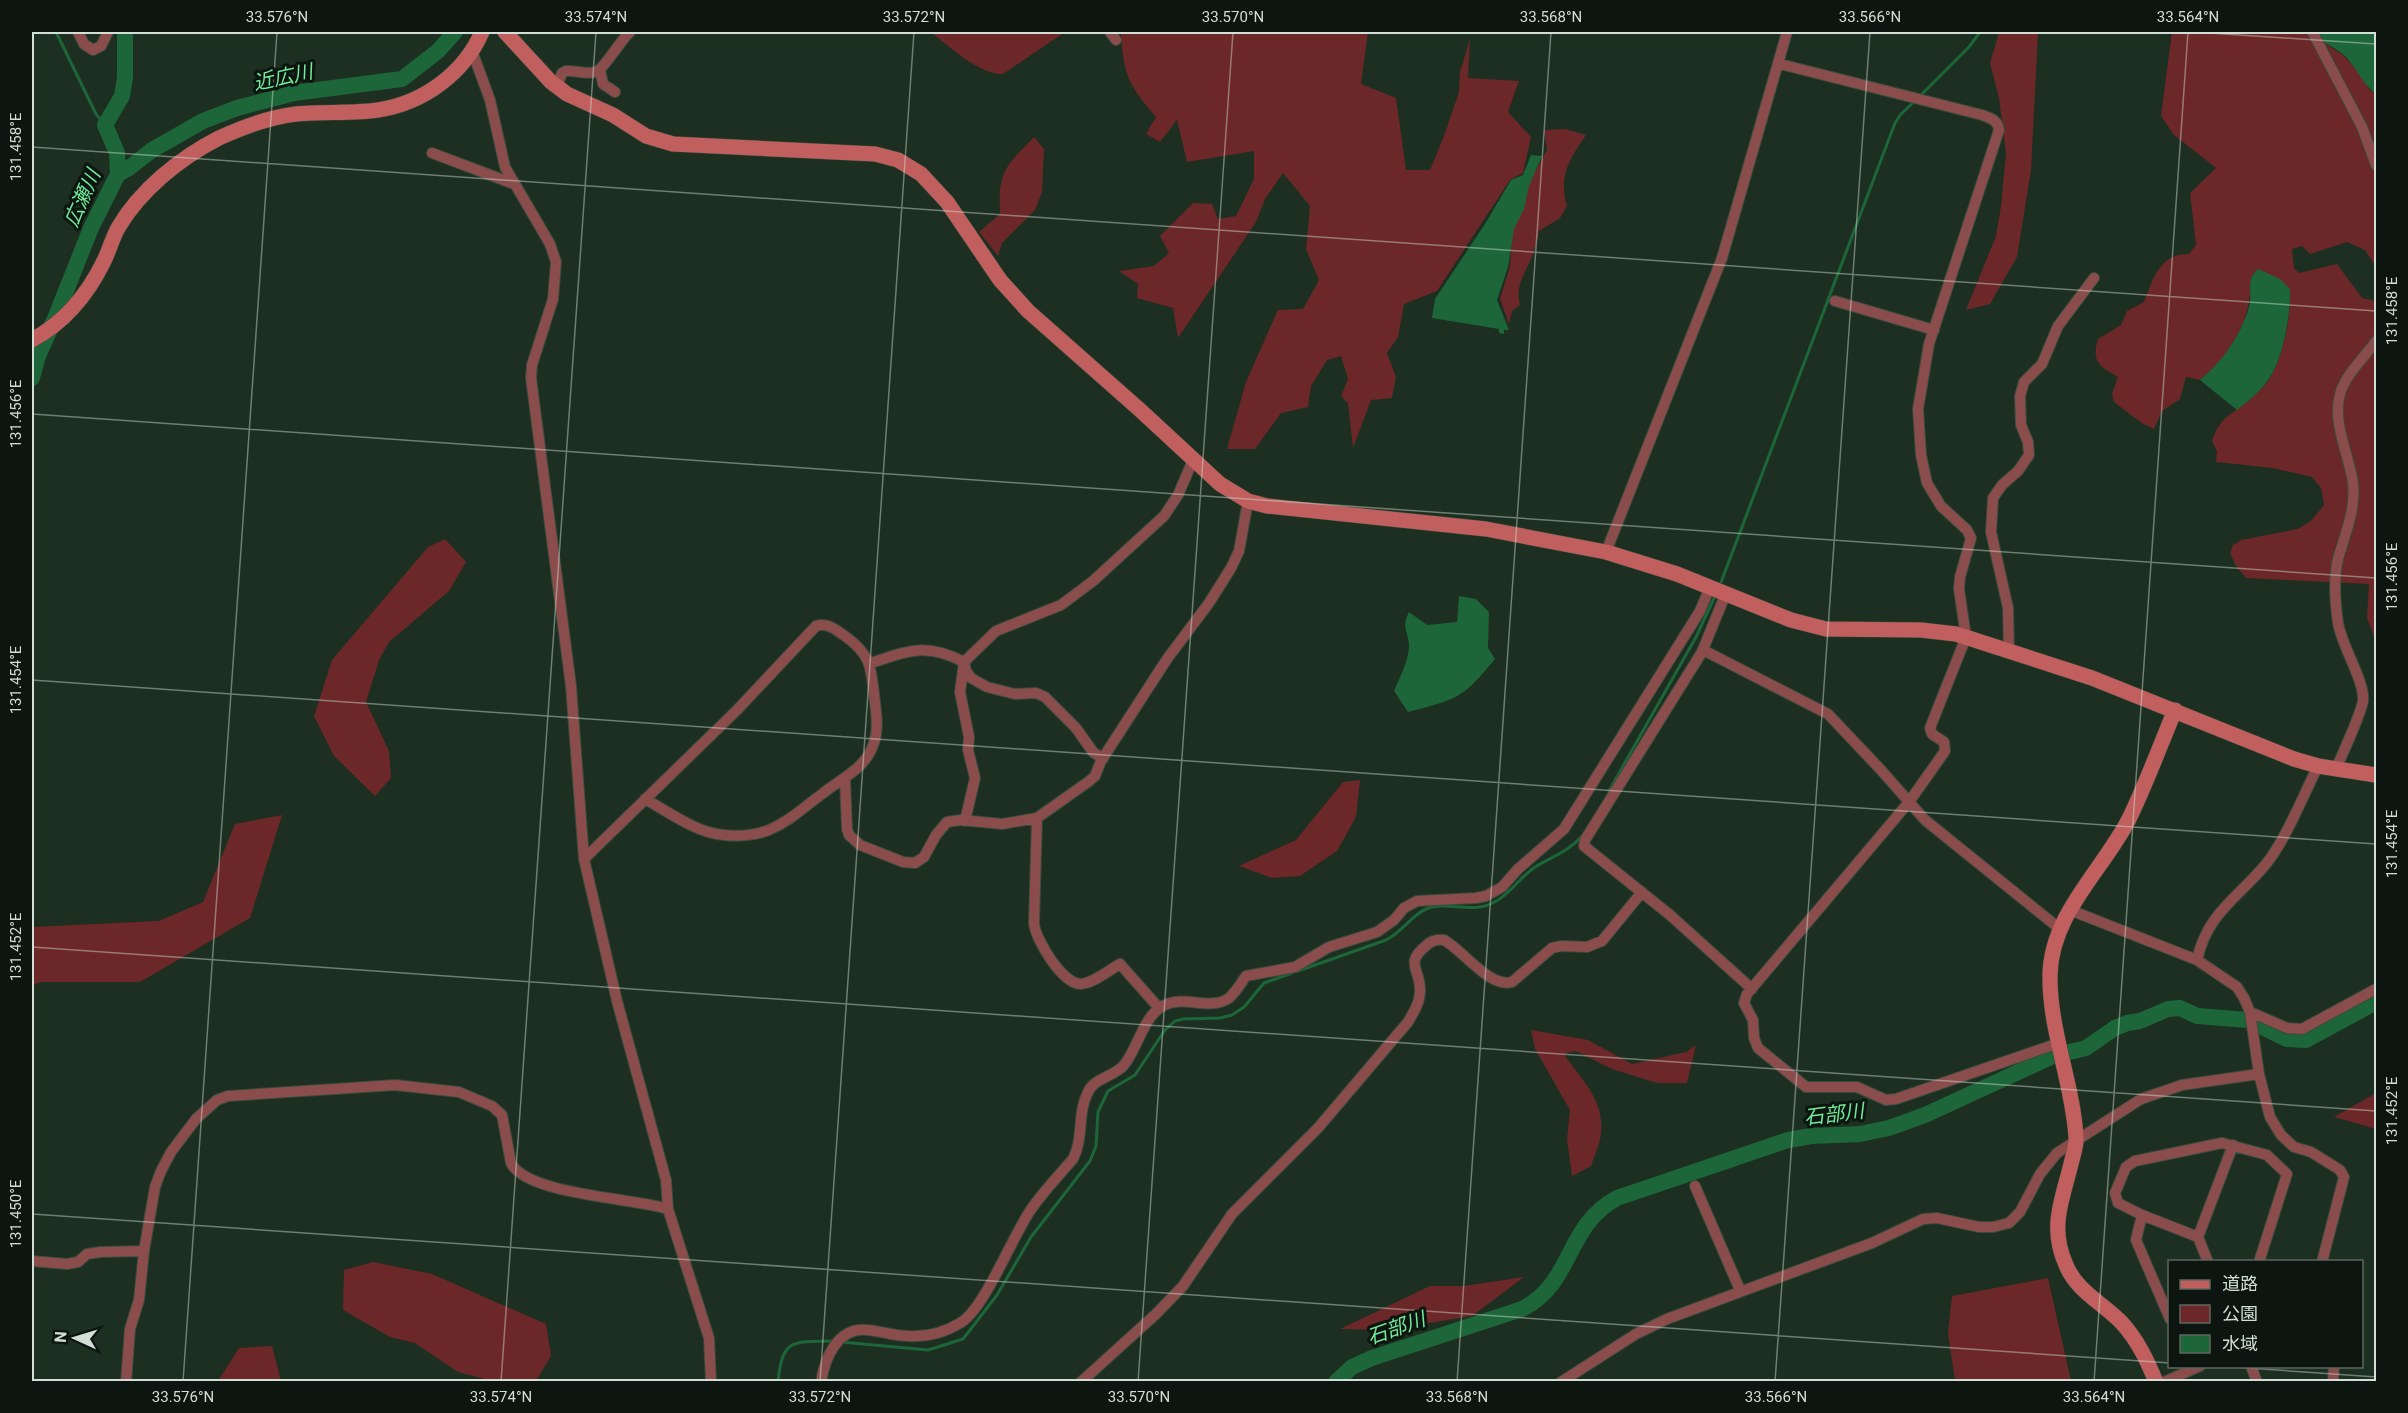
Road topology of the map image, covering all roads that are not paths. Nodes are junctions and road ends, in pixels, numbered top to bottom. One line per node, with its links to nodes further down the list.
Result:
1 (78, 32): 2 (street)
2 (108, 32)
3 (483, 32): 8 (street)
4 (505, 32): 11 (street)
5 (630, 32): 10 (street)
6 (1783, 32): 9 (street)
7 (2313, 33): 14 (street)
8 (472, 51): 15 (street); 19 (street)
9 (1780, 64): 18 (street); 23 (street)
10 (600, 70): 11 (street); 12 (street)
11 (556, 86): 21 (street)
12 (615, 92)
13 (432, 153): 15 (street)
14 (2376, 165)
15 (514, 184): 41 (street)
16 (2094, 278): 28 (street)
17 (1835, 301): 18 (street)
18 (1934, 330): 26 (street)
19 (32, 340)
20 (2376, 341): 34 (street)
21 (1193, 460): 22 (street); 29 (street)
22 (1248, 501): 23 (street); 32 (street)
23 (1606, 552): 24 (street)
24 (1710, 587): 25 (street); 48 (street)
25 (1726, 593): 26 (street); 27 (street)
26 (1966, 637): 28 (street); 38 (street)
27 (1703, 650): 38 (street); 42 (street)
28 (2009, 650): 31 (street)
29 (964, 662): 30 (street); 32 (street); 40 (street)
30 (871, 663): 36 (street); 37 (street)
31 (2175, 710): 33 (street); 43 (street)
32 (1103, 759): 39 (street)
33 (2318, 766): 34 (street); 45 (street)
34 (2336, 769): 35 (street)
35 (2376, 775)
36 (845, 779): 37 (street); 40 (street)
37 (645, 799): 41 (street)
38 (1909, 802): 44 (street); 46 (street)
39 (1037, 818): 40 (street); 48 (street)
40 (965, 821)
41 (584, 859): 55 (street)
42 (1642, 892): 46 (street); 69 (street)
43 (2070, 910): 44 (street); 45 (street)
44 (2060, 929): 50 (street)
45 (2197, 960): 49 (street)
46 (1752, 988): 50 (street)
47 (2376, 989): 49 (street)
48 (1159, 1008): 68 (street)
49 (2251, 1019): 51 (street)
50 (2059, 1043): 52 (street)
51 (2259, 1074): 52 (street); 61 (street)
52 (2076, 1139): 63 (street); 71 (street)
53 (2233, 1145): 56 (street); 57 (street); 60 (street)
54 (1695, 1186): 63 (street)
55 (668, 1209): 58 (street); 67 (street)
56 (2142, 1215): 57 (street); 64 (street)
57 (2198, 1237): 59 (street)
58 (144, 1251): 62 (street); 66 (street)
59 (2207, 1260)
60 (2260, 1260)
61 (2323, 1260)
62 (32, 1261)
63 (1740, 1290): 70 (street)
64 (2168, 1317)
65 (2193, 1368): 72 (street); 73 (street)
66 (126, 1382)
67 (711, 1382)
68 (821, 1382)
69 (1081, 1382)
70 (1561, 1382)
71 (2156, 1382)
72 (2164, 1382)
73 (2196, 1382)

